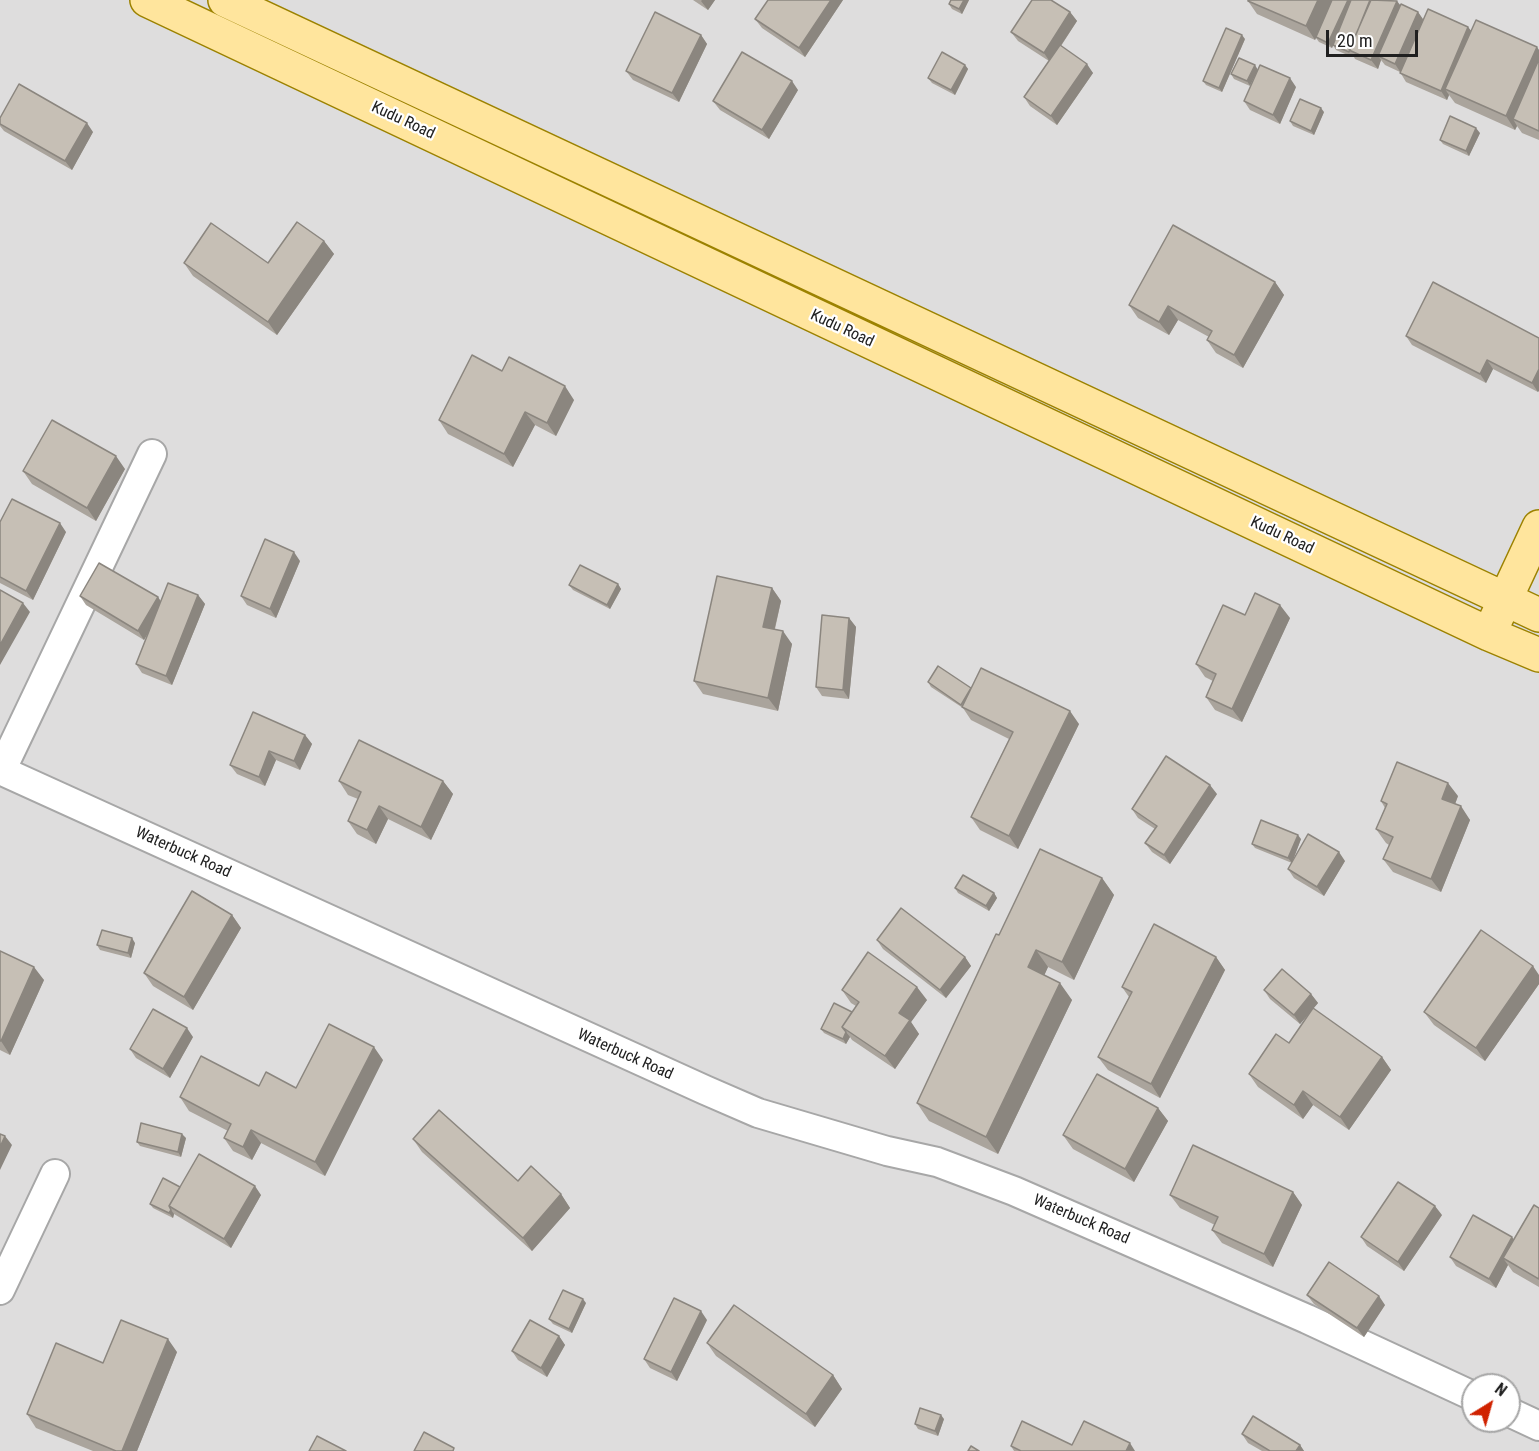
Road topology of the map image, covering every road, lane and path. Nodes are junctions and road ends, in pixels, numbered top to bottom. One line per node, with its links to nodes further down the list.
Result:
1 (147, 0): 6 (main road, Kudu Road)
2 (225, 0): 5 (main road, Kudu Road)
3 (152, 454): 7 (street)
4 (1539, 528): 5 (main road)
5 (1529, 607): 6 (main road)
6 (1515, 645)
7 (1, 770): 10 (street, Waterbuck Road)
8 (55, 1174): 9 (street)
9 (0, 1290)
10 (1461, 1391)
11 (1521, 1418): 12 (street)
12 (1539, 1426)

